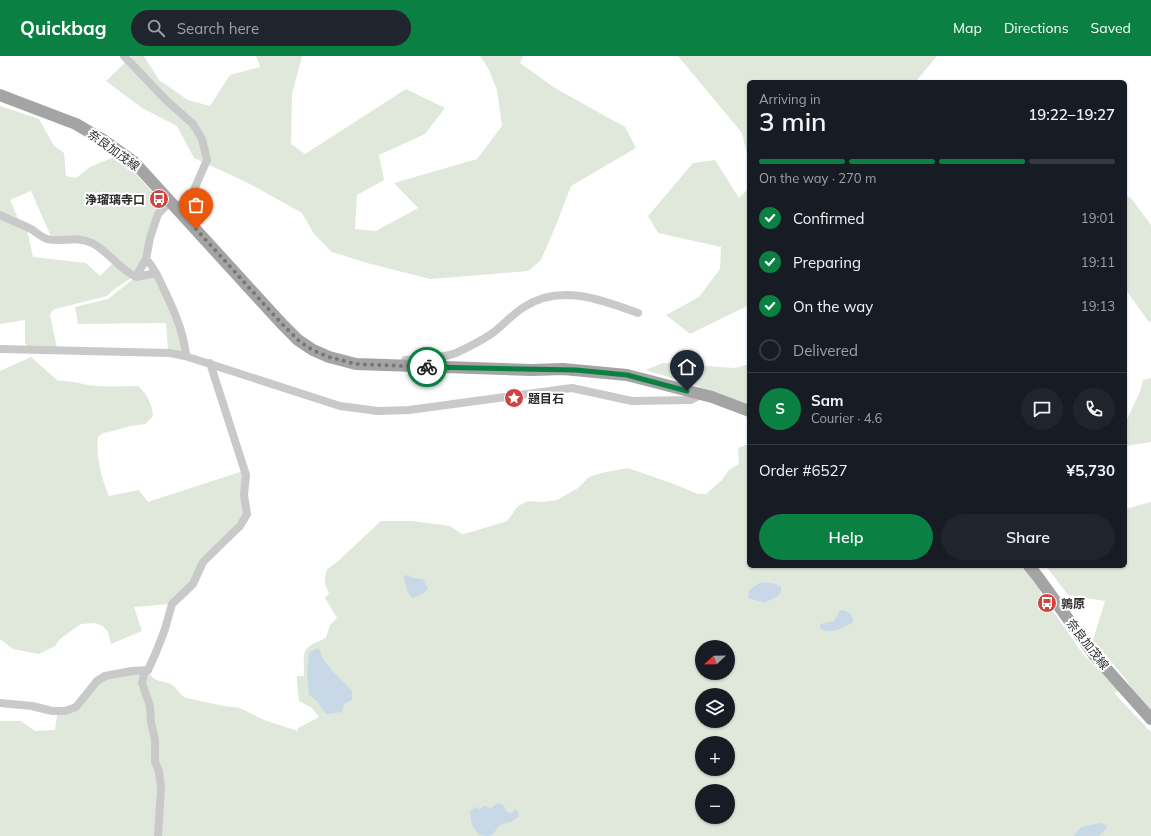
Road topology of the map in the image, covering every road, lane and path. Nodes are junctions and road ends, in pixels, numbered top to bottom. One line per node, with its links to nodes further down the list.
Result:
1 (124, 56): 3 (street)
2 (0, 95): 3 (main road, 奈良加茂線)
3 (173, 205): 5 (street); 12 (main road, 奈良加茂線)
4 (0, 215): 7 (street)
5 (146, 259): 6 (street); 7 (street)
6 (156, 274): 7 (street); 10 (street)
7 (136, 276)
8 (638, 313): 12 (street)
9 (0, 349): 10 (street)
10 (185, 356): 11 (street)
11 (210, 363): 13 (street); 16 (street)
12 (402, 365): 13 (main road, 奈良加茂線)
13 (701, 395): 14 (main road, 奈良加茂線)
14 (747, 410)
15 (1031, 568): 18 (main road, 奈良加茂線)
16 (148, 670): 17 (street); 19 (street)
17 (0, 703)
18 (1151, 719)
19 (158, 836)

